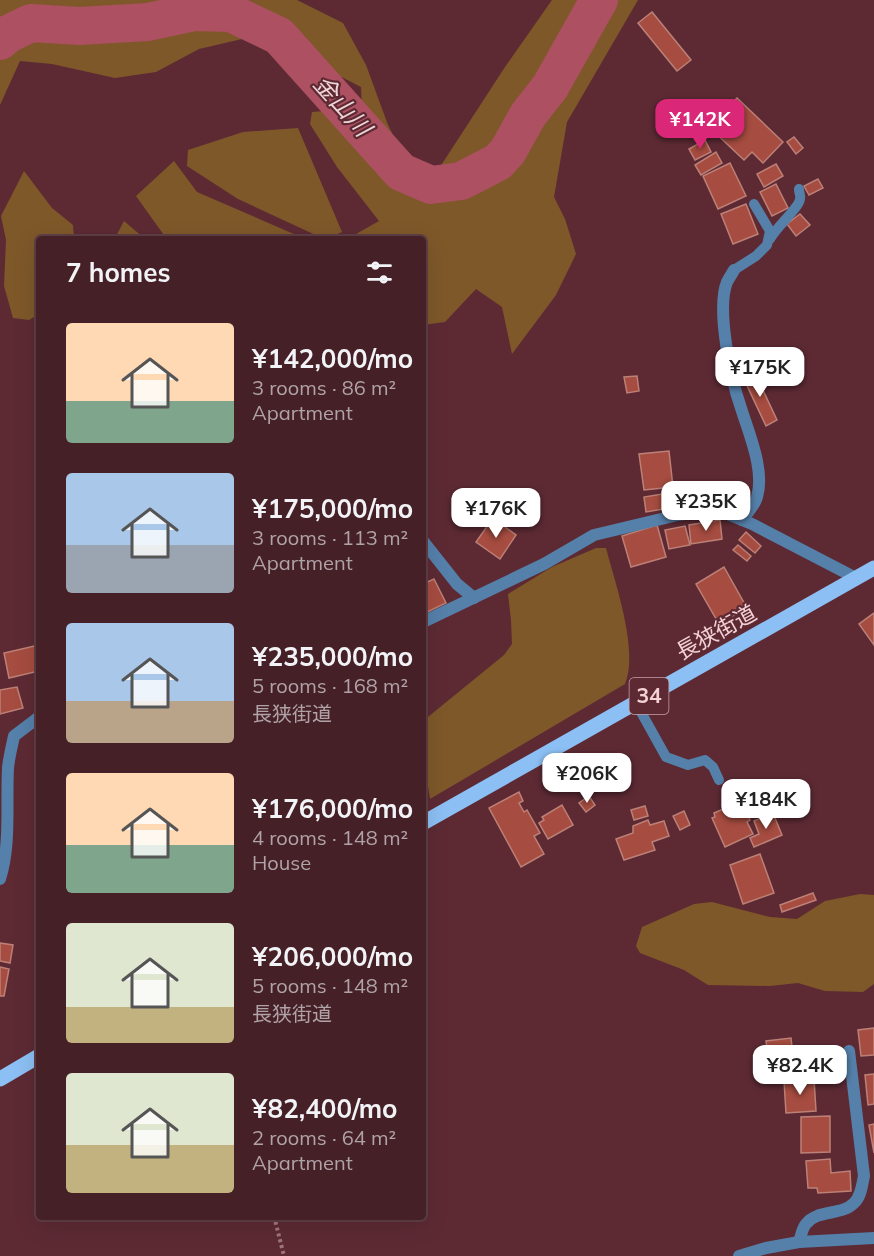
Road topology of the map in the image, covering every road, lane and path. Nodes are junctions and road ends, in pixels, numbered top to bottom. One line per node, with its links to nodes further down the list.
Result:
1 (799, 189): 3 (lane)
2 (754, 204): 3 (lane)
3 (767, 245): 4 (lane)
4 (734, 270): 5 (street)
5 (742, 520): 8 (street); 9 (street)
6 (426, 545): 9 (street)
7 (874, 568): 8 (main road, 長狭街道 / 34)
8 (856, 578): 11 (main road, 長狭街道 / 34)
9 (474, 598): 10 (street)
10 (426, 621)
11 (636, 703): 13 (lane); 14 (main road, 長狭街道 / 34)
12 (36, 719): 15 (street)
13 (719, 780)
14 (426, 821)
15 (0, 879)
16 (849, 1051): 21 (street)
17 (36, 1058): 18 (main road)
18 (0, 1079)
19 (275, 1220): 22 (path)
20 (874, 1238): 21 (street)
21 (799, 1242): 23 (street)
22 (284, 1256)
23 (739, 1256)

